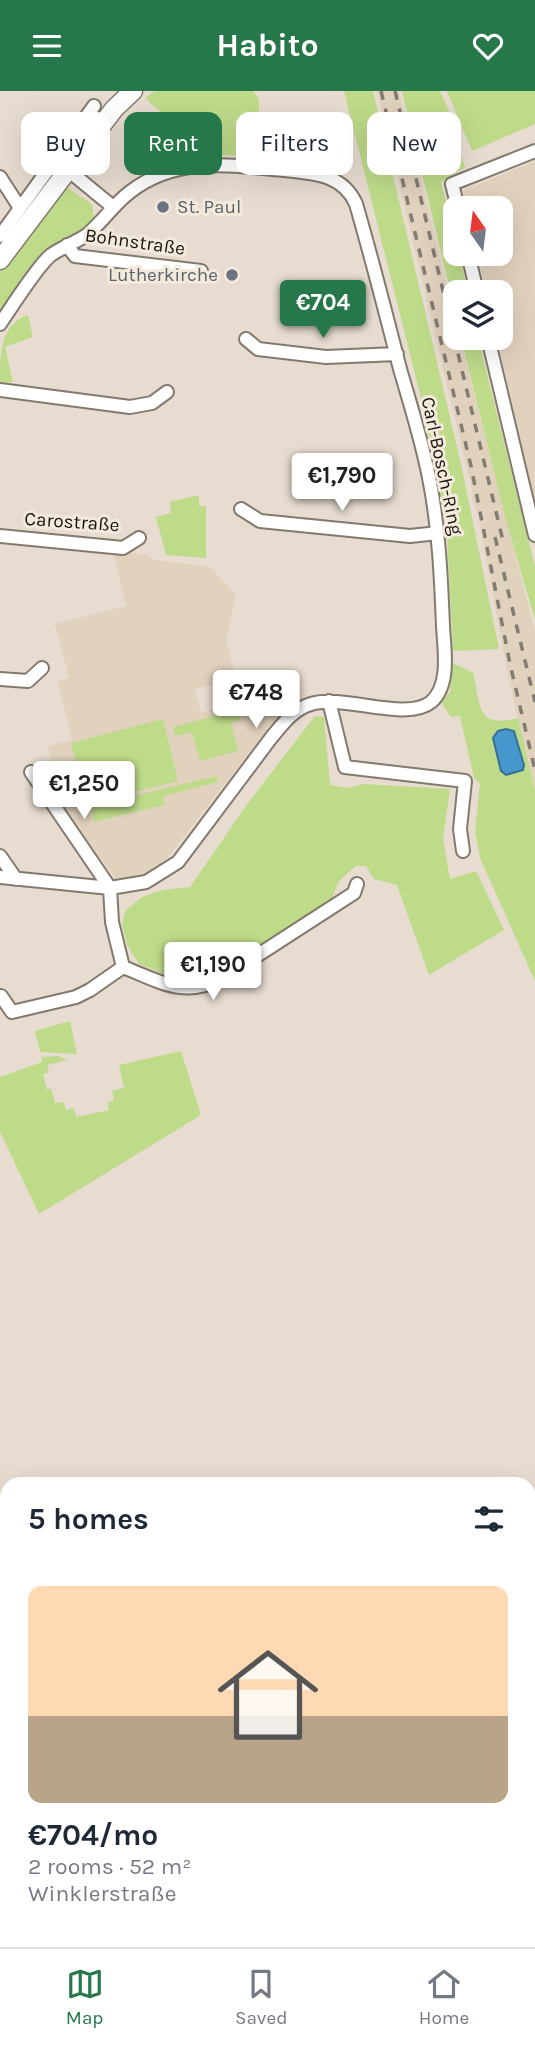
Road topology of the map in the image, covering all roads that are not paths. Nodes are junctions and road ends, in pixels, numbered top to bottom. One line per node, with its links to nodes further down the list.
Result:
1 (92, 91): 3 (street)
2 (132, 91): 5 (main road)
3 (94, 106): 4 (street); 12 (street)
4 (95, 112)
5 (110, 114)
6 (535, 151): 10 (street)
7 (64, 175): 15 (main road)
8 (74, 175): 11 (street)
9 (0, 177): 12 (street)
10 (455, 196)
11 (113, 207): 14 (street, Carl-Bosch-Ring); 20 (street, Carl-Bosch-Ring)
12 (20, 208): 13 (street)
13 (0, 236)
14 (67, 245): 16 (street, Bohnstraße); 17 (street, Carl-Bosch-Ring)
15 (0, 260)
16 (201, 271)
17 (0, 324)
18 (246, 339): 20 (street)
19 (491, 350): 25 (street)
20 (397, 354): 24 (street, Carl-Bosch-Ring)
21 (0, 390): 22 (street)
22 (167, 393)
23 (242, 509): 24 (street)
24 (438, 533): 30 (street, Carl-Bosch-Ring)
25 (535, 535)
26 (0, 536): 27 (street, Carostraße)
27 (139, 538)
28 (42, 668): 29 (street)
29 (0, 680)
30 (329, 701): 32 (street); 37 (street, Carl-Bosch-Ring)
31 (31, 772): 37 (street)
32 (463, 851)
33 (0, 856): 35 (street)
34 (0, 877): 35 (street, Carl-Bosch-Ring)
35 (16, 879): 37 (street, Carl-Bosch-Ring)
36 (357, 884): 38 (street)
37 (110, 888): 38 (street)
38 (123, 967): 39 (street)
39 (1, 996)

